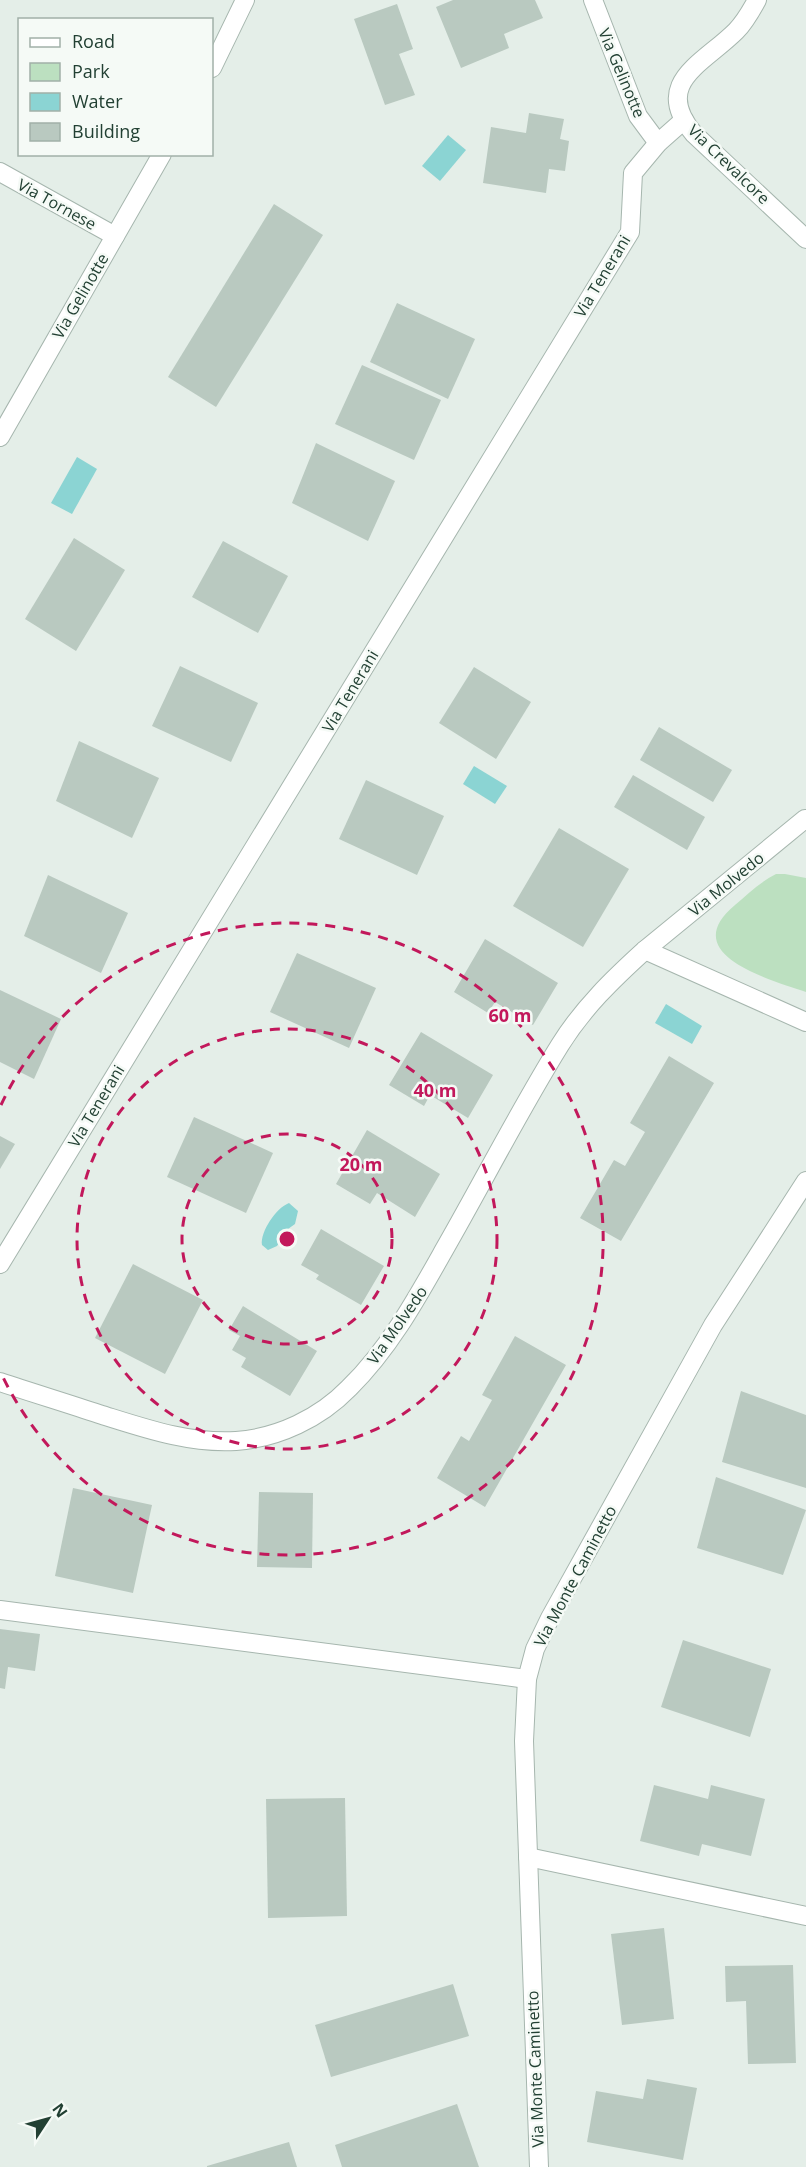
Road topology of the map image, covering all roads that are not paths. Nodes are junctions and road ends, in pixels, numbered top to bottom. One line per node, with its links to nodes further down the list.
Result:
1 (245, 0): 4 (street)
2 (593, 0): 6 (street, Via Gelinotte)
3 (757, 0): 5 (street, Via Crevalcore)
4 (213, 66)
5 (684, 120): 6 (street, Via Tenerani); 10 (street, Via Crevalcore)
6 (658, 143): 16 (street, Via Tenerani)
7 (161, 156): 9 (street, Via Gelinotte)
8 (0, 172): 9 (street, Via Tornese)
9 (114, 236): 11 (street, Via Gelinotte)
10 (806, 239)
11 (0, 437)
12 (806, 819): 13 (street, Via Molvedo)
13 (645, 950): 14 (street); 17 (street, Via Molvedo)
14 (806, 1022)
15 (806, 1181): 19 (street, Via Monte Caminetto)
16 (0, 1264)
17 (0, 1382)
18 (0, 1610): 19 (street)
19 (527, 1679): 20 (street, Via Monte Caminetto)
20 (528, 1857): 21 (street); 22 (street, Via Monte Caminetto)
21 (806, 1916)
22 (539, 2167)

